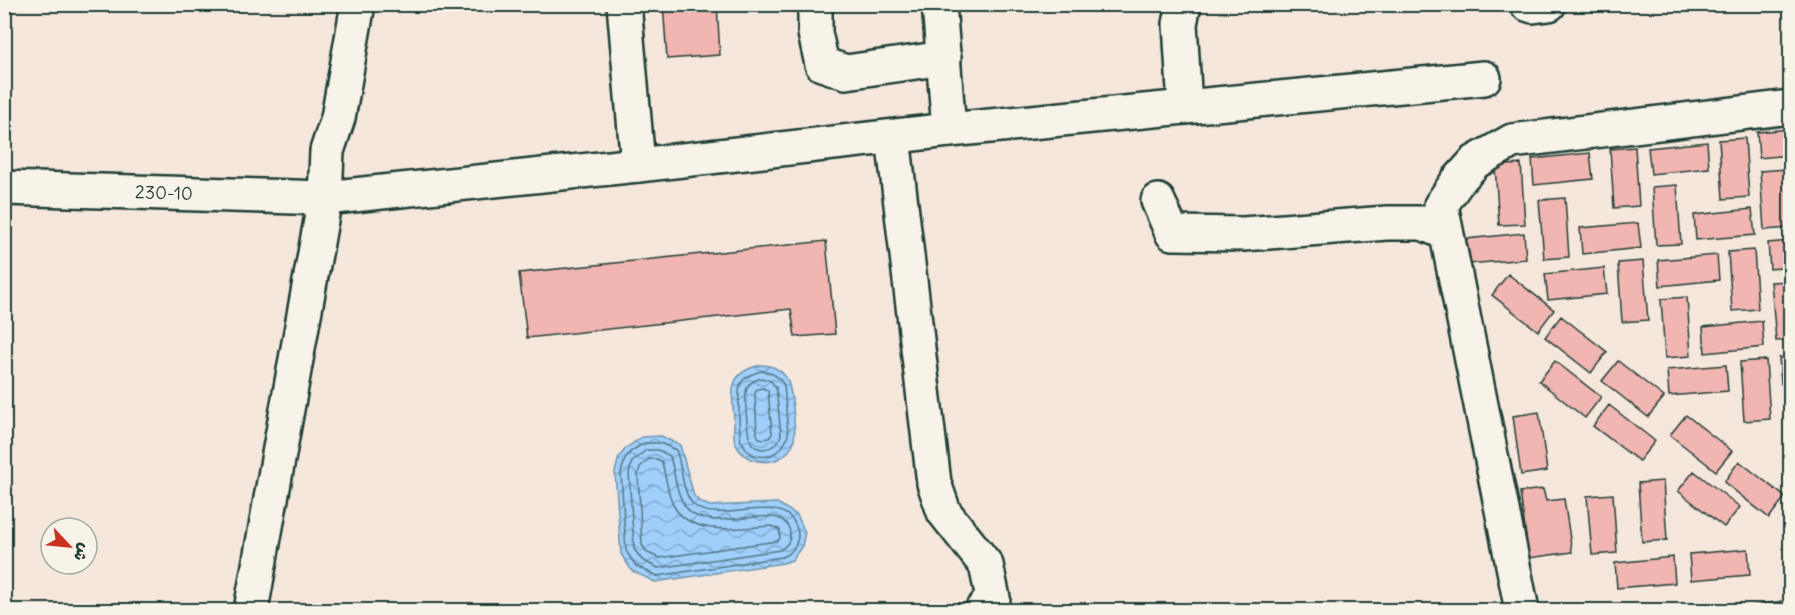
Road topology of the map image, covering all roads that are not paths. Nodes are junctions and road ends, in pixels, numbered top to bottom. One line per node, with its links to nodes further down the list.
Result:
1 (339, 4): 15 (street)
2 (358, 4): 15 (street)
3 (624, 4): 16 (street)
4 (815, 4): 9 (street)
5 (939, 4): 9 (street)
6 (1184, 4): 11 (street)
7 (1527, 4): 8 (street)
8 (1549, 4)
9 (944, 58): 13 (street)
10 (1484, 78): 11 (street, 230-10)
11 (1185, 106): 13 (street, 230-10)
12 (1791, 107): 20 (street)
13 (949, 129): 14 (street, 230-10)
14 (892, 137): 16 (street, 230-10); 22 (street)
15 (327, 150): 18 (street)
16 (638, 165): 18 (street, 230-10)
17 (4, 188): 18 (street, 230-10)
18 (325, 198): 21 (street)
19 (1158, 201): 20 (street)
20 (1446, 233): 23 (street)
21 (251, 610)
22 (982, 610)
23 (1522, 610)

